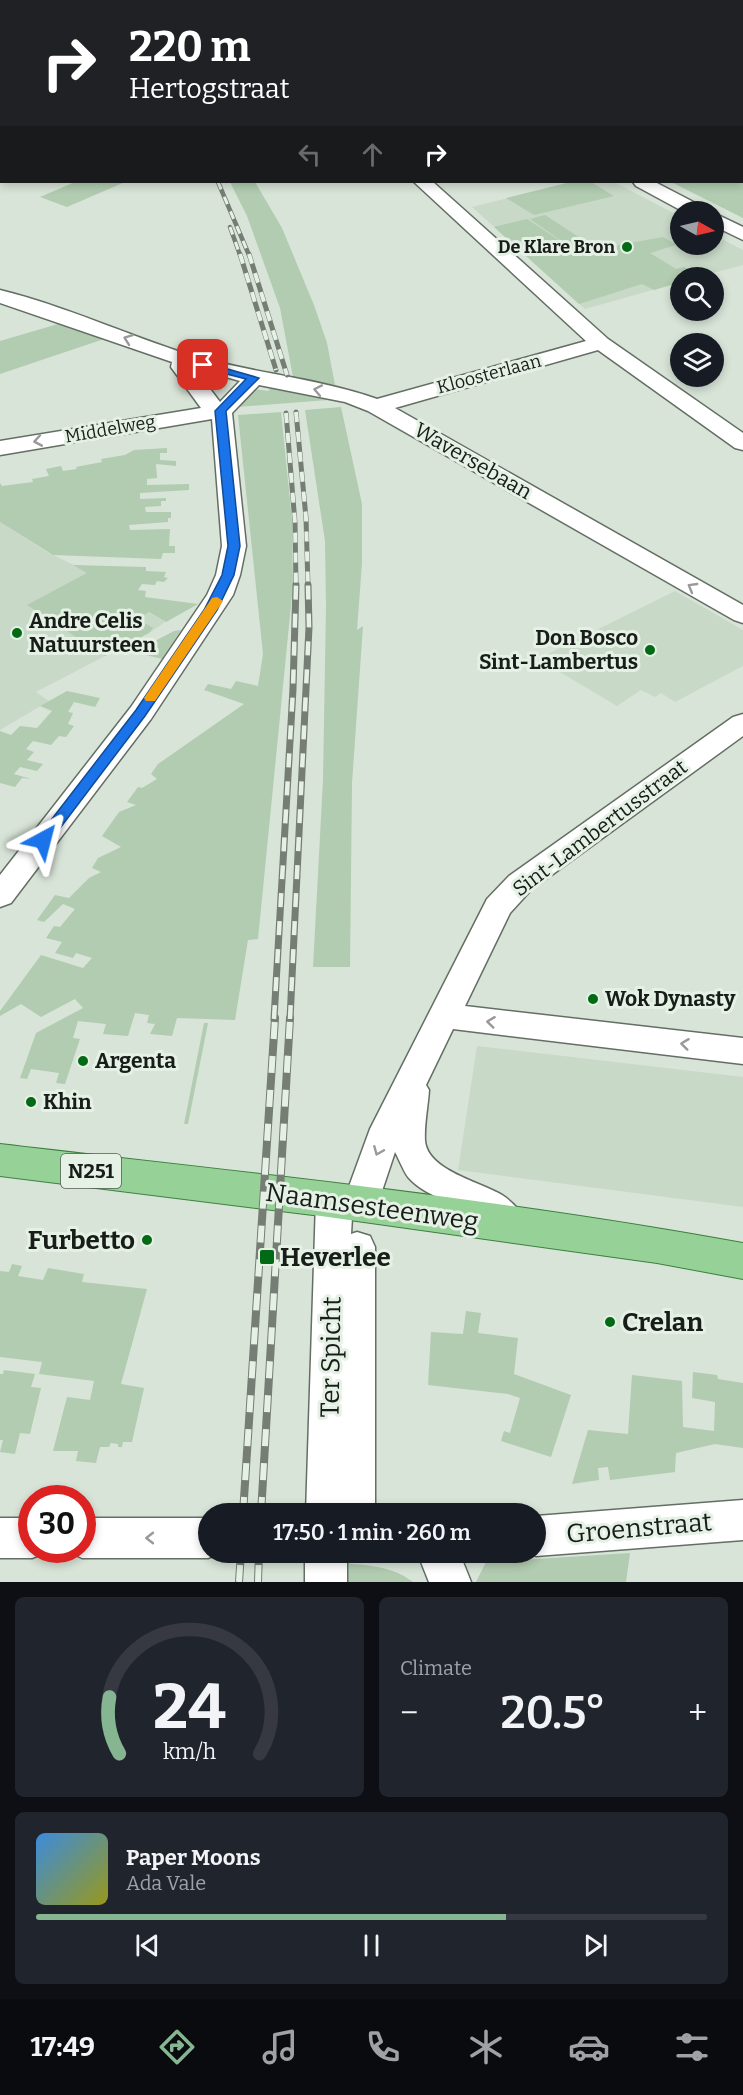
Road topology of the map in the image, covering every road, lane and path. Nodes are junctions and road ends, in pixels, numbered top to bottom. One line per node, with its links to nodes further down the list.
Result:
1 (424, 183): 7 (street)
2 (644, 183): 3 (street)
3 (678, 201)
4 (724, 224): 5 (street)
5 (743, 234)
6 (0, 296): 8 (street, Waversebaan, one-way to 6)
7 (601, 343): 10 (street, Kloosterlaan); 12 (street)
8 (183, 359): 9 (street, Waversebaan); 11 (street)
9 (254, 378): 10 (street, Waversebaan, one-way to 9); 11 (street)
10 (376, 406): 14 (street, Waversebaan, one-way to 10)
11 (220, 411): 13 (street, Middelweg, one-way to 13); 16 (street)
12 (743, 443)
13 (0, 448)
14 (743, 615)
15 (743, 723): 17 (street, Sint-Lambertusstraat)
16 (5, 881)
17 (444, 1016): 18 (street, one-way to 17); 19 (street, Sint-Lambertusstraat)
18 (743, 1051)
19 (413, 1079): 21 (street, Sint-Lambertusstraat, one-way to 21); 22 (street, Sint-Lambertusstraat)
20 (0, 1160): 21 (main road, Naamsesteenweg / N251)
21 (348, 1203): 22 (main road, Naamsesteenweg / N251); 25 (street, Ter Spicht)
22 (512, 1226): 24 (main road, Naamsesteenweg / N251)
23 (357, 1247): 26 (street)
24 (743, 1261)
25 (328, 1503)
26 (354, 1503)
27 (743, 1520): 28 (street, Groenstraat)
28 (546, 1535)
29 (0, 1538): 30 (street)
30 (18, 1538)
31 (96, 1538): 32 (street, one-way to 31)
32 (198, 1538)
33 (326, 1563): 35 (street)
34 (442, 1563): 36 (street)
35 (326, 1582)
36 (450, 1582)

